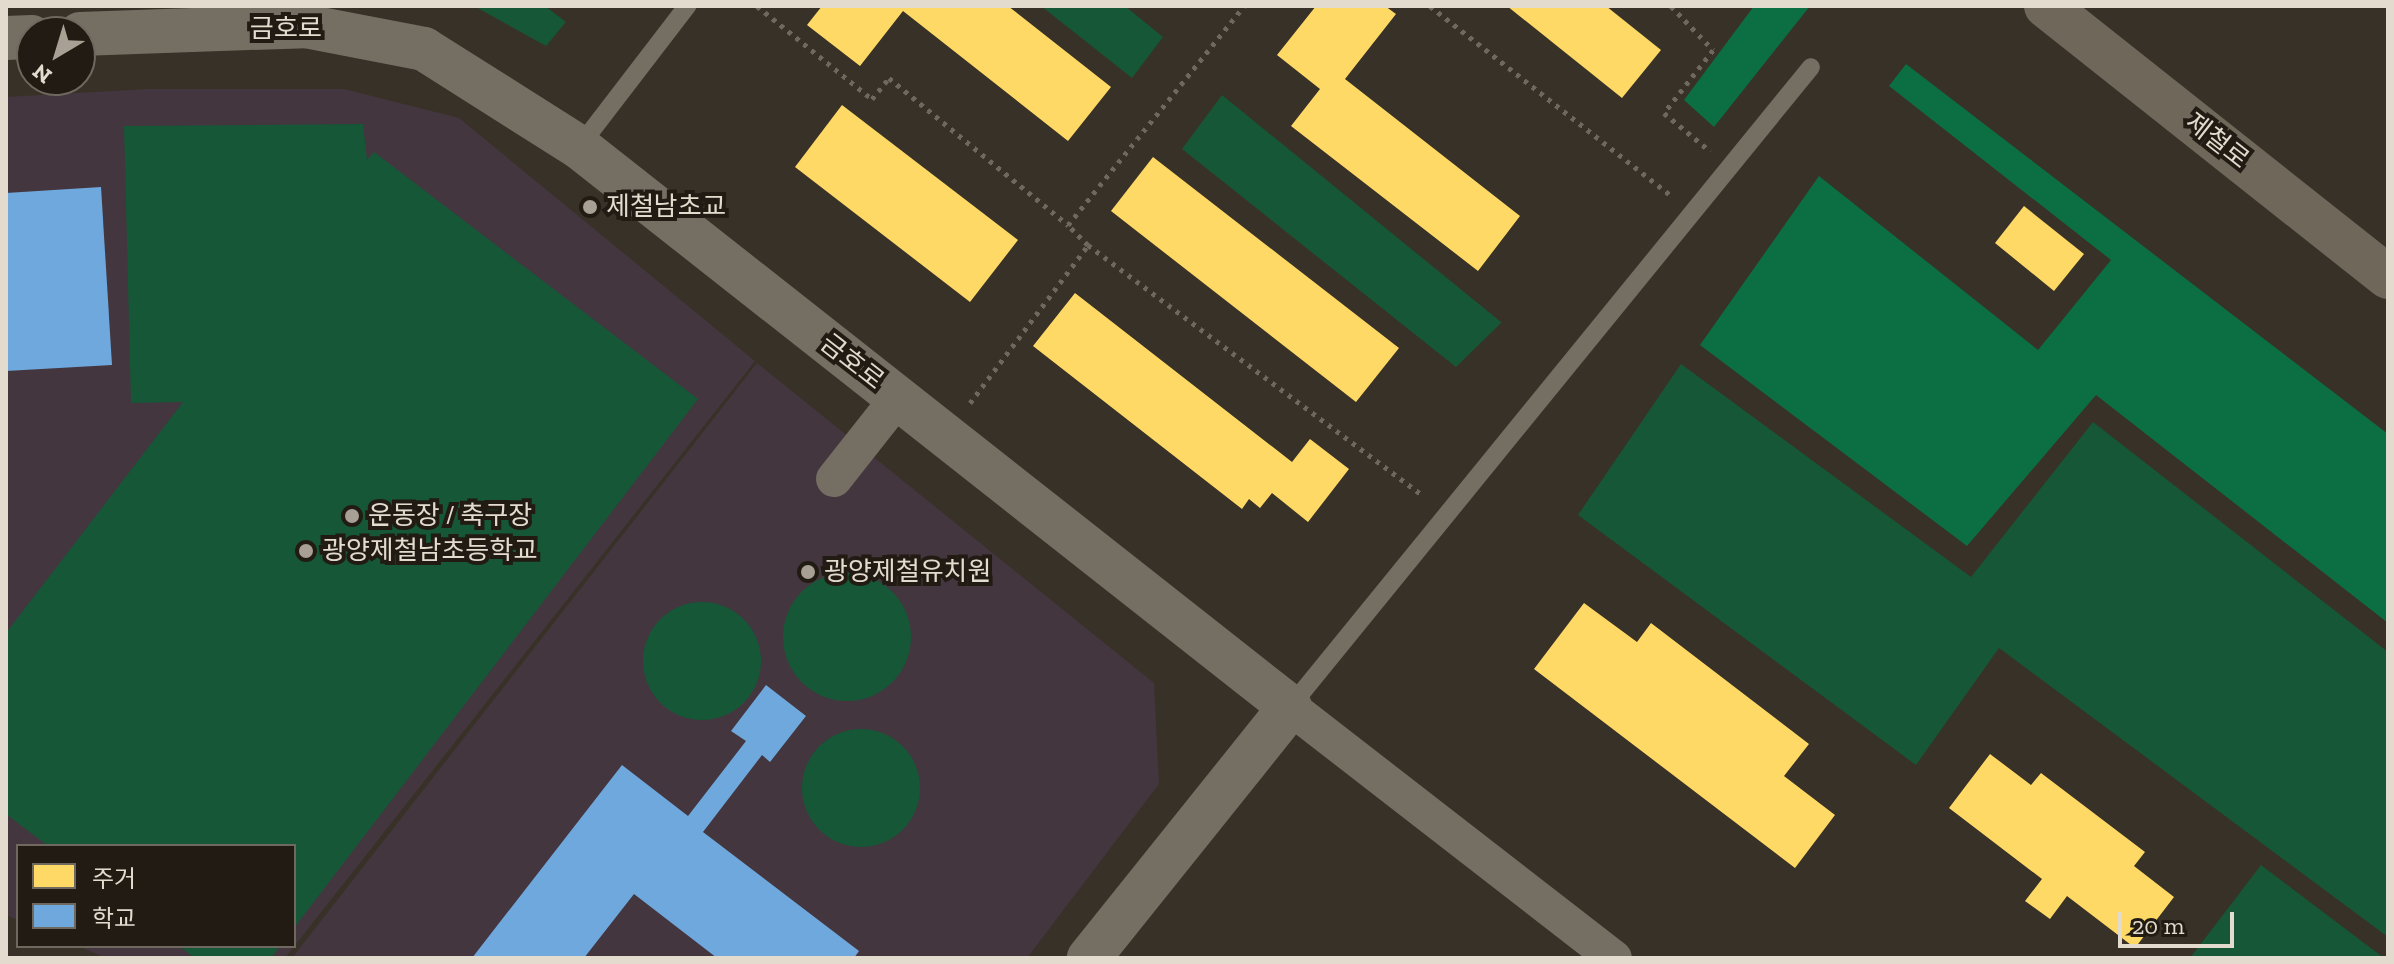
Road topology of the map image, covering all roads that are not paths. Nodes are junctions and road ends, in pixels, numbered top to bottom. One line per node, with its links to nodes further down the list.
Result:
1 (687, 6): 5 (lane)
2 (2046, 6): 6 (main road, 제철로)
3 (96, 33): 5 (street, 금호로)
4 (1811, 67): 9 (lane)
5 (579, 147): 7 (street, 금호로)
6 (2388, 277)
7 (898, 398): 8 (street); 9 (street, 금호로)
8 (834, 479)
9 (1290, 707): 10 (street); 11 (street)
10 (1089, 958)
11 (1614, 958)

